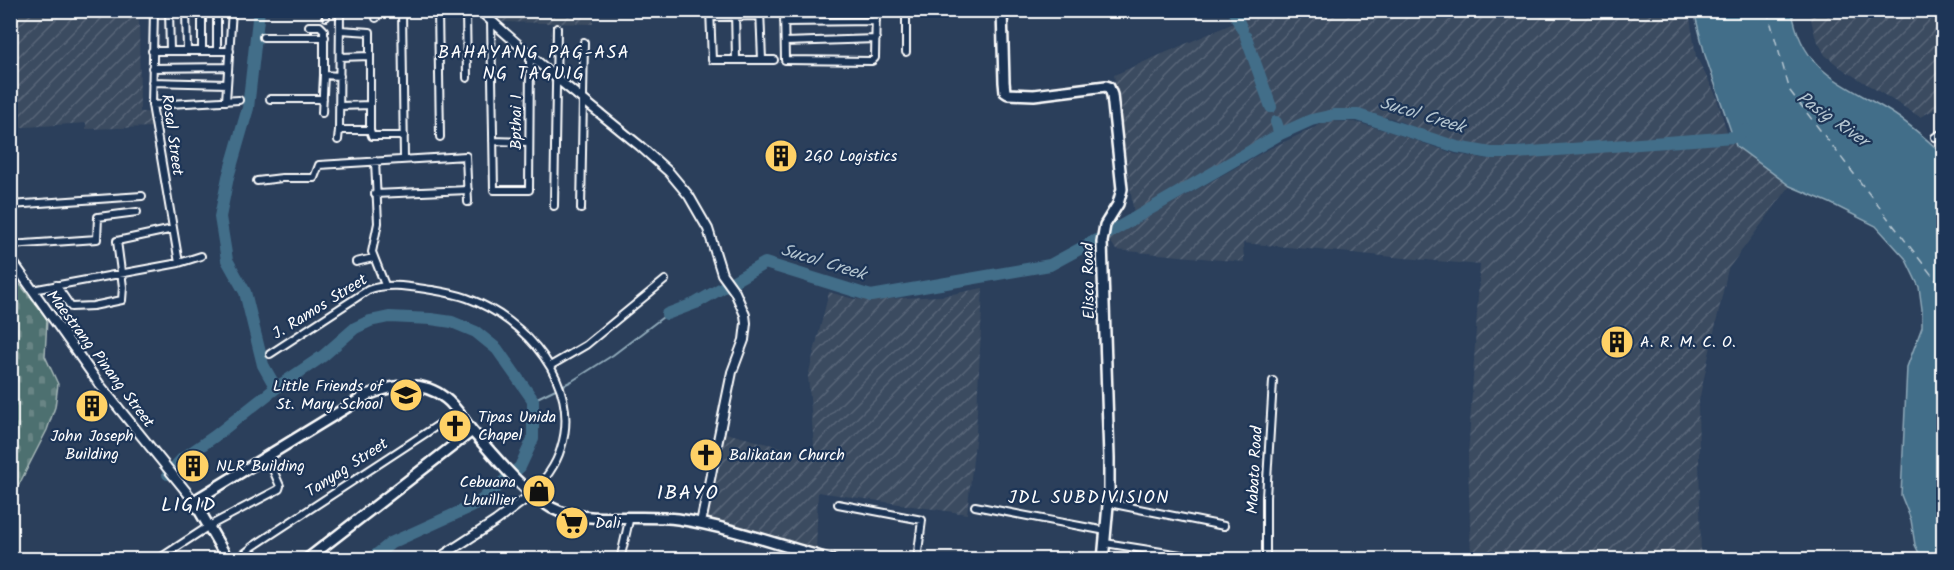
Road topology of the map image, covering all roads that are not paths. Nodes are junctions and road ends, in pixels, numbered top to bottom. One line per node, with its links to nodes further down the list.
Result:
1 (154, 10): 30 (street, Rosal Street)
2 (169, 10): 31 (street)
3 (186, 10): 32 (street)
4 (202, 10): 33 (street)
5 (217, 10): 34 (street)
6 (232, 10): 35 (street)
7 (340, 10): 24 (street)
8 (402, 10): 63 (street)
9 (438, 10): 64 (street)
10 (466, 10): 47 (street)
11 (479, 10): 19 (street)
12 (784, 10): 21 (street)
13 (876, 10): 20 (street)
14 (906, 10): 36 (street)
15 (1002, 10): 100 (main road, Elisco Road)
16 (735, 13): 17 (street); 18 (street); 40 (street)
17 (760, 13): 41 (street)
18 (710, 14): 40 (street)
19 (491, 21): 37 (street); 67 (street)
20 (876, 21): 21 (street); 27 (street)
21 (784, 22): 29 (street)
22 (309, 26): 26 (street)
23 (557, 28): 48 (street)
24 (340, 30): 38 (street); 39 (street)
25 (262, 37): 26 (street)
26 (325, 37): 45 (street)
27 (876, 39): 29 (street); 29 (street)
28 (584, 42): 51 (street)
29 (785, 42)
30 (152, 51): 31 (street); 44 (street, Rosal Street)
31 (170, 51): 32 (street)
32 (186, 51): 33 (street)
33 (202, 51): 34 (street)
34 (218, 51): 35 (street)
35 (230, 51): 43 (street)
36 (906, 52)
37 (530, 55): 48 (street); 68 (street, Bpthai 1)
38 (370, 56): 39 (street); 57 (street)
39 (340, 57): 46 (street)
40 (736, 60): 41 (street)
41 (762, 60): 42 (street)
42 (774, 60)
43 (228, 67): 44 (street); 50 (street)
44 (152, 68): 49 (street, Rosal Street)
45 (324, 75): 46 (street); 53 (street)
46 (340, 76): 58 (street)
47 (467, 78)
48 (555, 78): 51 (street); 77 (street)
49 (152, 82): 50 (street); 56 (street, Rosal Street)
50 (227, 84): 55 (street)
51 (582, 98): 78 (street); 104 (street)
52 (270, 99): 53 (street)
53 (323, 99): 59 (street)
54 (239, 100): 55 (street)
55 (226, 101): 56 (street)
56 (152, 105): 80 (street, Rosal Street)
57 (370, 105): 58 (street); 61 (street)
58 (340, 106): 60 (street)
59 (322, 112)
60 (339, 130): 61 (street); 66 (street)
61 (370, 130): 63 (street)
62 (1944, 132): 65 (street)
63 (404, 136): 69 (street)
64 (440, 137)
65 (1935, 137)
66 (338, 140)
67 (493, 141): 68 (street); 68 (street, Bpthai 1)
68 (529, 141)
69 (404, 159): 70 (street); 72 (street)
70 (375, 161): 71 (street); 73 (street, J. Ramos Street)
71 (256, 181)
72 (468, 190): 73 (street); 75 (street)
73 (375, 194): 84 (street, J. Ramos Street)
74 (142, 196): 76 (street)
75 (468, 202)
76 (10, 205)
77 (554, 206)
78 (581, 209)
79 (137, 212): 81 (street)
80 (173, 229): 86 (street, Rosal Street); 87 (street)
81 (10, 245)
82 (201, 256): 86 (street)
83 (10, 258): 91 (street, Maestrang Pinang Street)
84 (374, 258): 85 (street); 90 (street, J. Ramos Street)
85 (356, 262)
86 (179, 263): 87 (street)
87 (121, 274): 89 (street); 89 (street)
88 (665, 280): 93 (street)
89 (56, 285): 91 (street)
90 (385, 285): 92 (street, J. Ramos Street); 93 (street, J. Ramos Street)
91 (32, 290): 99 (street, Maestrang Pinang Street)
92 (270, 354)
93 (550, 366): 98 (street, J. Ramos Street)
94 (1273, 381): 120 (street, Mabato Road)
95 (458, 412): 96 (main road); 97 (main road); 109 (street, Tanyag Street)
96 (472, 431): 98 (main road); 113 (main road)
97 (267, 456): 99 (main road); 105 (street)
98 (532, 494): 103 (main road); 114 (street)
99 (194, 501): 105 (main road)
100 (1108, 502): 106 (street); 107 (main road, Elisco Road)
101 (838, 504): 117 (street)
102 (975, 506): 107 (street)
103 (630, 516): 104 (main road); 115 (street)
104 (701, 524): 116 (main road)
105 (210, 526): 110 (street); 111 (main road)
106 (1224, 526)
107 (1106, 531): 108 (main road, Elisco Road)
108 (1105, 543): 118 (main road, Elisco Road); 119 (street)
109 (252, 547): 112 (street)
110 (157, 560)
111 (228, 560)
112 (235, 560)
113 (306, 560)
114 (436, 560)
115 (620, 560)
116 (832, 560)
117 (917, 560)
118 (1103, 560)
119 (1212, 560)
120 (1266, 560)

